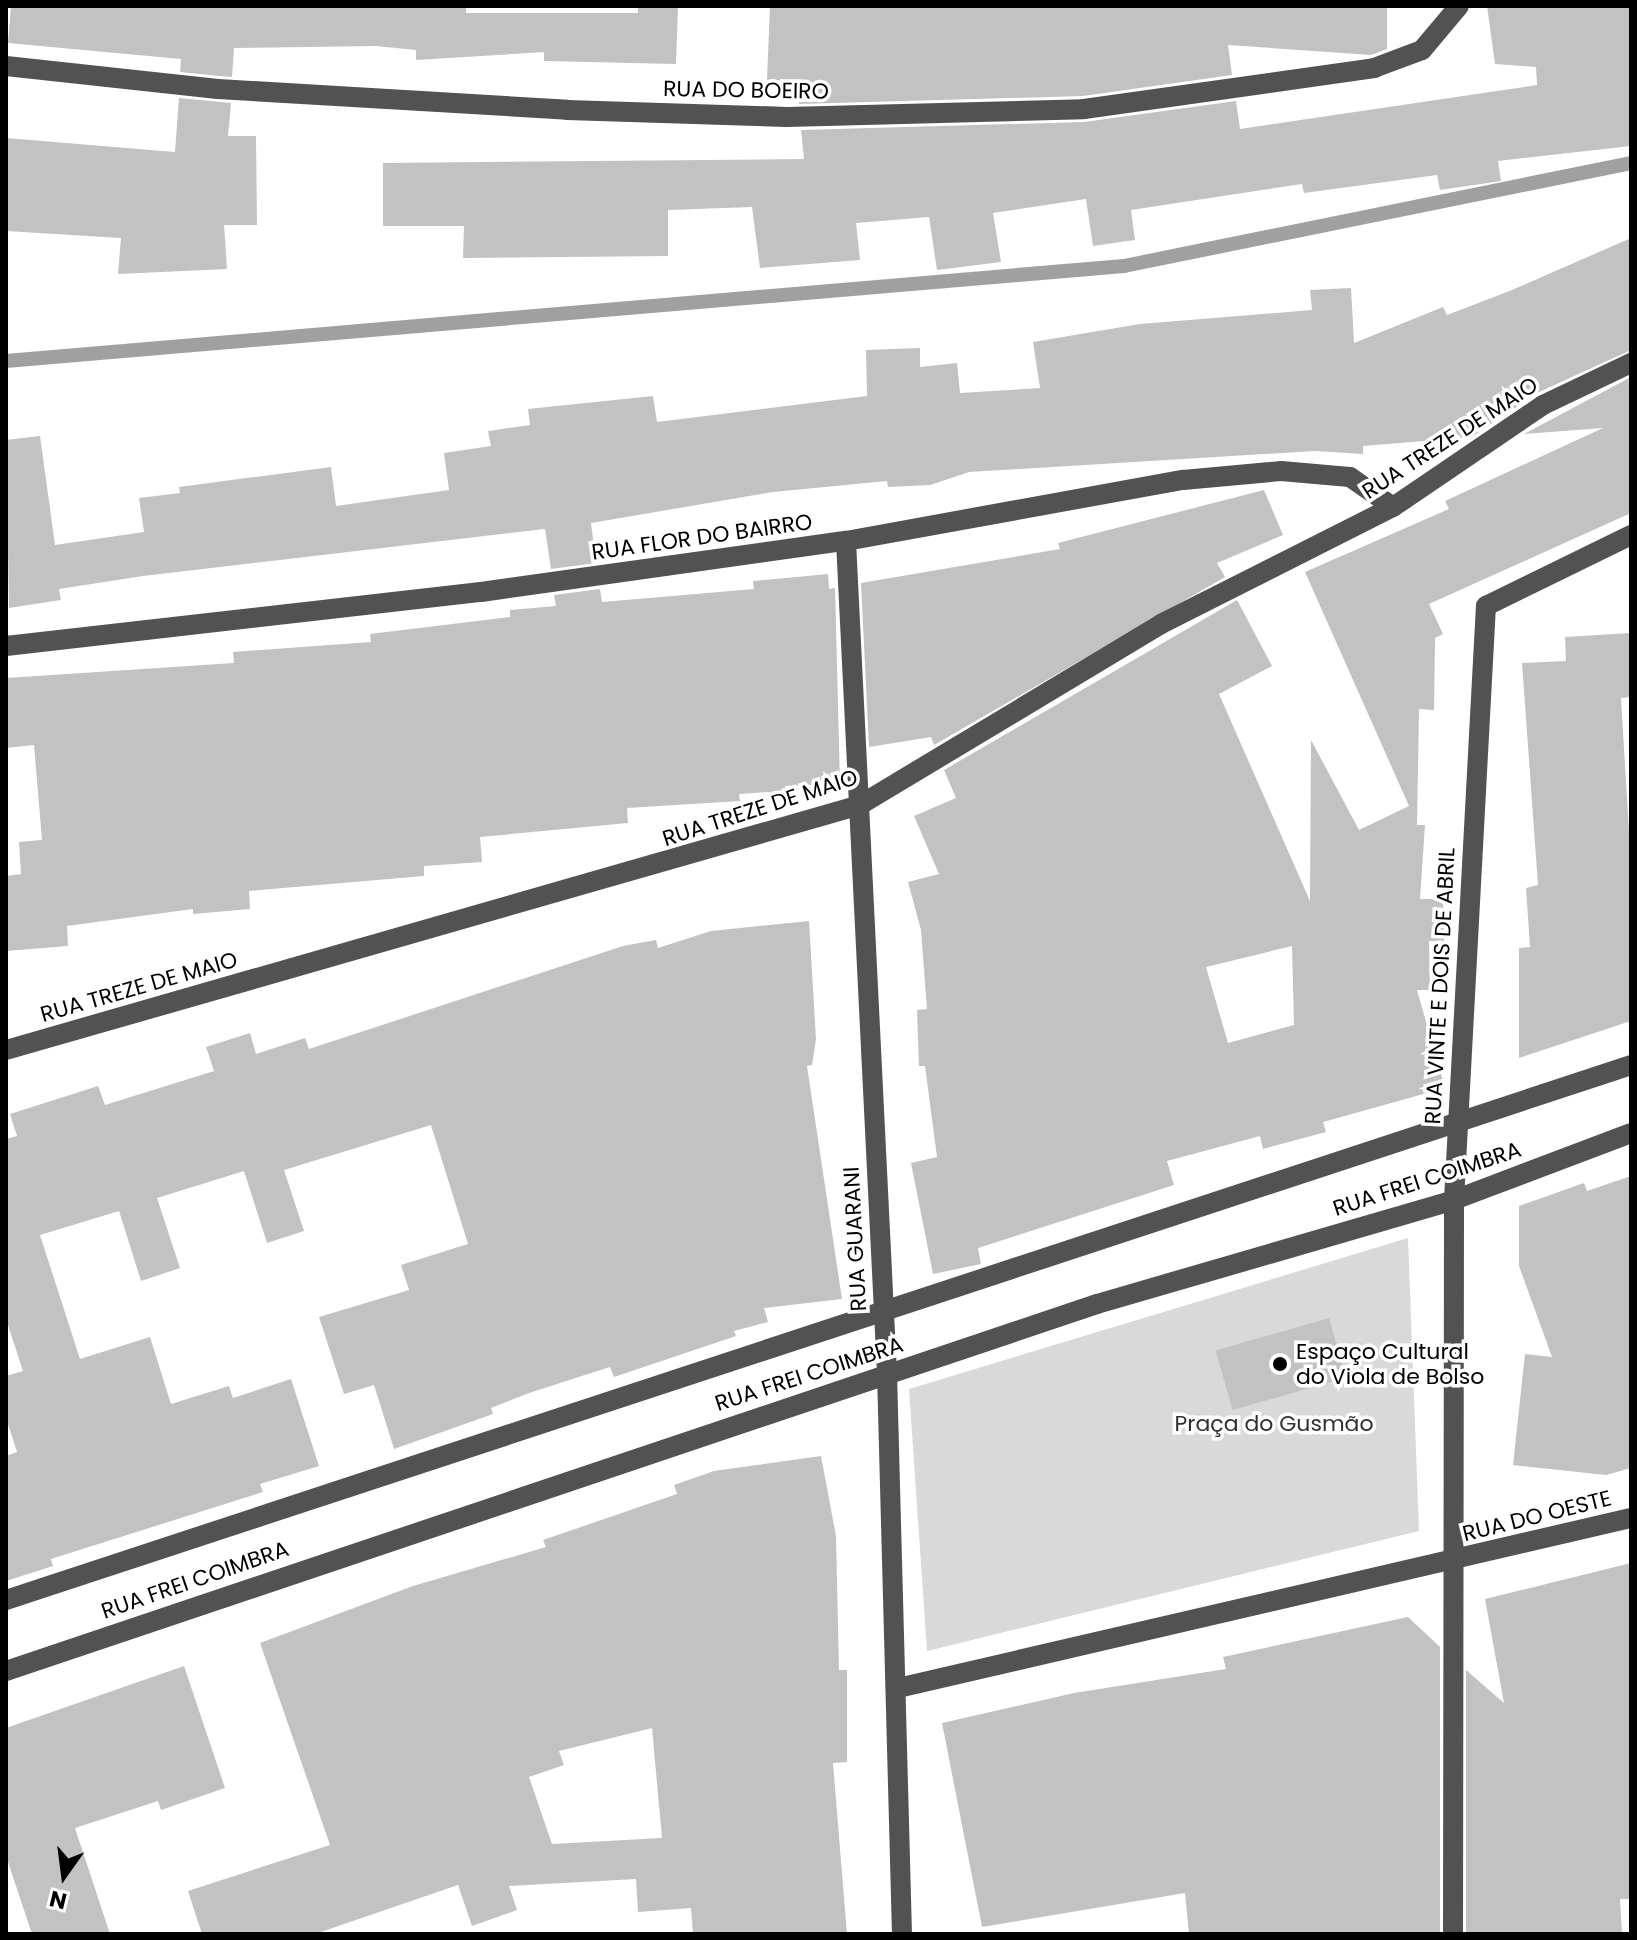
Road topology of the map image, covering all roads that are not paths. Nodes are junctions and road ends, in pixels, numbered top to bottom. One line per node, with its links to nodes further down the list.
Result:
1 (1459, 6): 2 (street, RUA DO BOEIRO)
2 (6, 66)
3 (1631, 363): 4 (street, RUA TREZE DE MAIO)
4 (1393, 507): 6 (street, RUA FLOR DO BAIRRO); 8 (street, RUA TREZE DE MAIO)
5 (1631, 535): 11 (street, RUA VINTE E DOIS DE ABRIL)
6 (846, 541): 7 (street, RUA FLOR DO BAIRRO); 8 (street, RUA GUARANI)
7 (6, 646)
8 (860, 805): 9 (street, RUA TREZE DE MAIO); 14 (street, RUA GUARANI)
9 (6, 1050)
10 (1631, 1065): 11 (street, RUA FREI COIMBRA)
11 (1456, 1122): 13 (street, RUA VINTE E DOIS DE ABRIL); 14 (street, RUA FREI COIMBRA)
12 (1631, 1133): 13 (street, RUA FREI COIMBRA)
13 (1454, 1200): 15 (street, RUA FREI COIMBRA); 17 (street, RUA VINTE E DOIS DE ABRIL)
14 (882, 1308): 15 (street, RUA GUARANI); 18 (street, RUA FREI COIMBRA)
15 (887, 1373): 19 (street, RUA FREI COIMBRA); 20 (street, RUA GUARANI)
16 (1631, 1518): 17 (street, RUA DO OESTE)
17 (1454, 1561): 20 (street); 22 (street, RUA VINTE E DOIS DE ABRIL)
18 (6, 1600)
19 (6, 1671)
20 (898, 1688): 21 (street, RUA GUARANI)
21 (902, 1934)
22 (1453, 1934)

